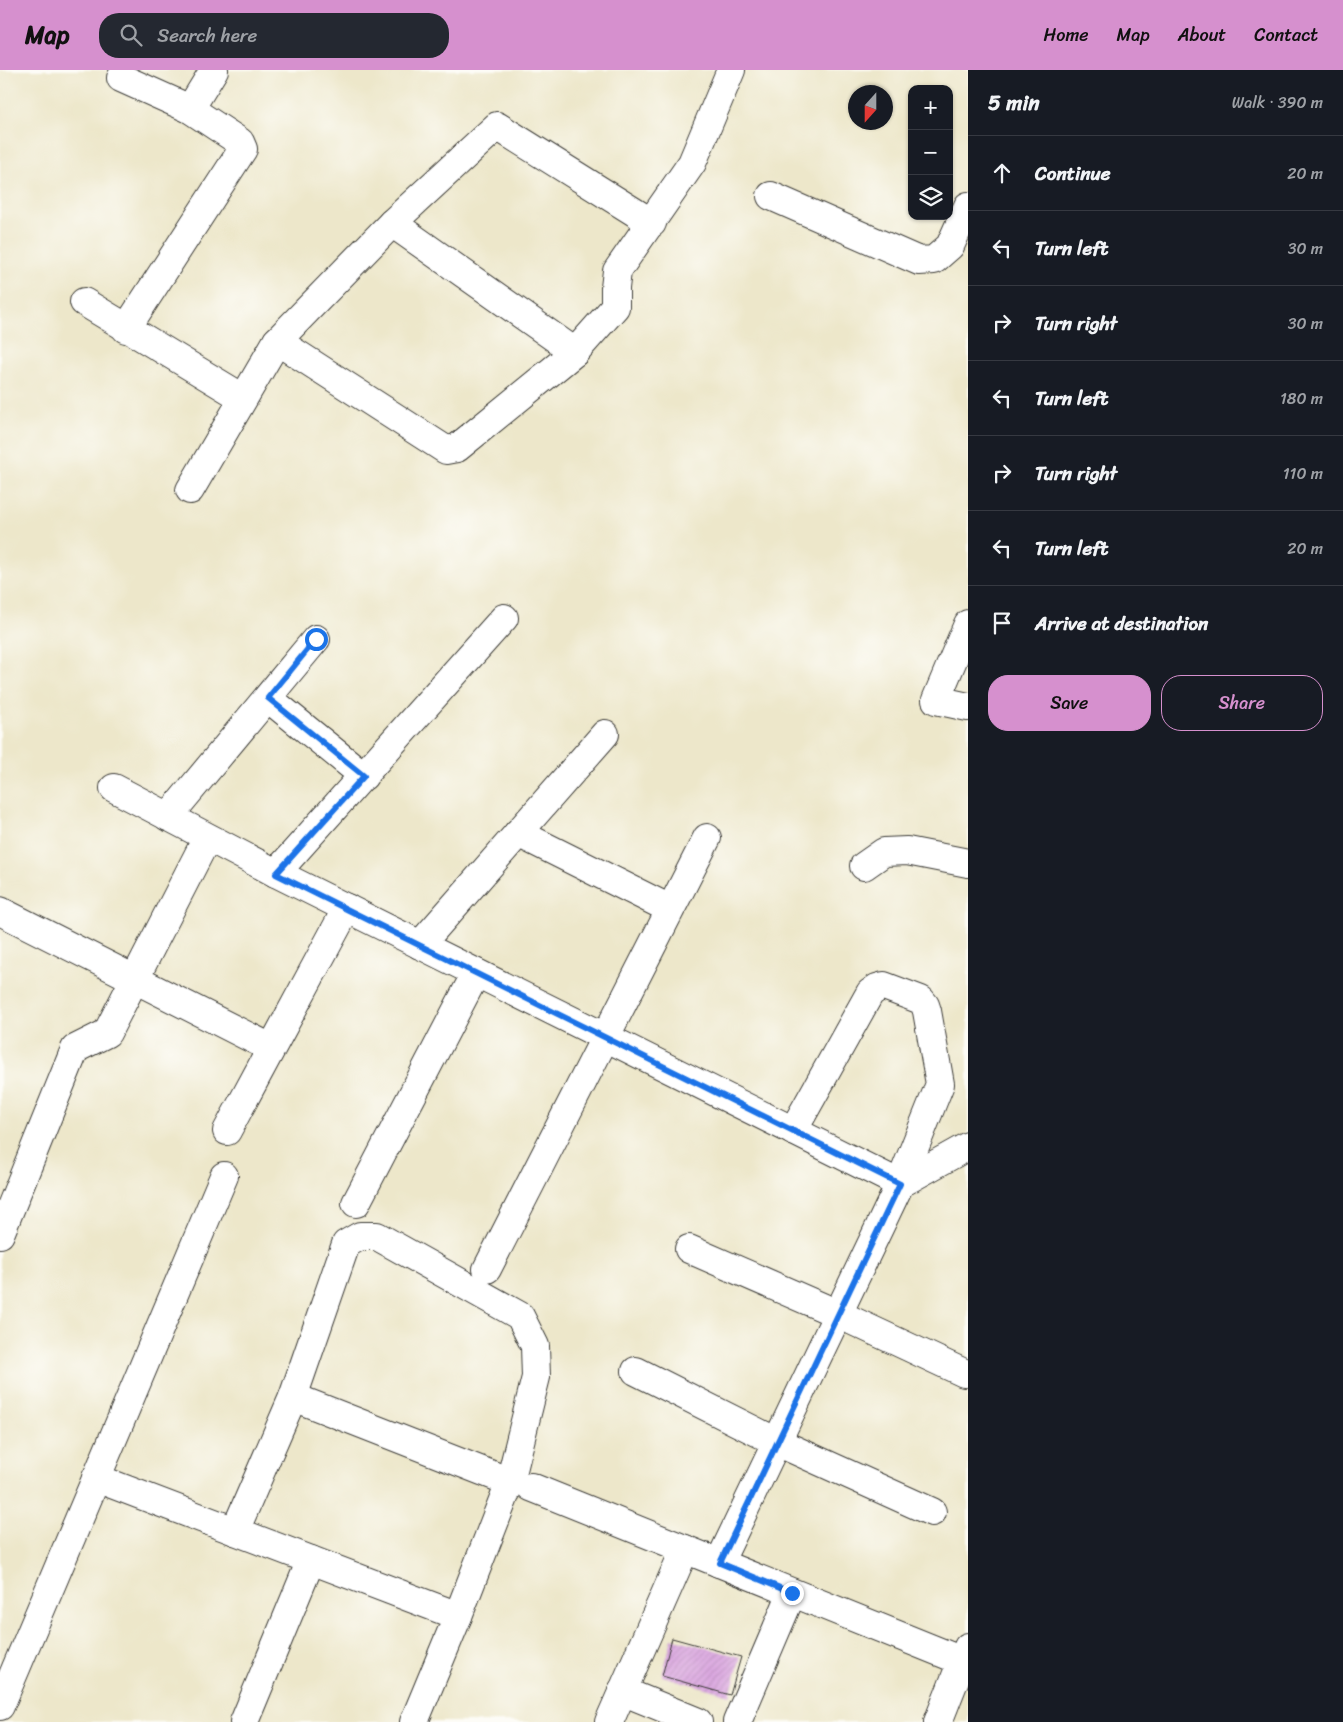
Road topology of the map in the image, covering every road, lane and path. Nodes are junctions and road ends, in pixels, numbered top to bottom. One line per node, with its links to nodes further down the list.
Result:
1 (214, 70): 4 (street)
2 (722, 74): 8 (street)
3 (121, 78): 4 (street)
4 (190, 108): 10 (street)
5 (771, 196): 6 (street)
6 (968, 206)
7 (392, 223): 8 (street); 11 (street); 12 (street)
8 (652, 223): 12 (street)
9 (84, 302): 10 (street)
10 (126, 329): 13 (street)
11 (277, 341): 12 (street); 13 (street)
12 (575, 352)
13 (243, 398): 14 (street)
14 (190, 490)
15 (504, 618): 21 (street)
16 (968, 624): 19 (street)
17 (316, 639): 18 (street)
18 (268, 698): 21 (street); 23 (street)
19 (968, 707)
20 (604, 734): 24 (street)
21 (364, 776): 29 (street)
22 (114, 788): 23 (street)
23 (168, 817): 25 (street)
24 (518, 833): 31 (street); 33 (street)
25 (207, 838): 29 (street); 35 (street)
26 (707, 838): 31 (street)
27 (968, 863): 28 (street)
28 (864, 866)
29 (276, 874): 30 (street)
30 (347, 908): 33 (street); 37 (street)
31 (670, 909): 36 (street)
32 (0, 912): 35 (street)
33 (420, 945): 34 (street)
34 (476, 973): 36 (street); 43 (street)
35 (136, 980): 37 (street); 44 (street)
36 (605, 1037): 39 (street); 46 (street)
37 (272, 1048): 38 (street)
38 (226, 1131)
39 (793, 1131): 42 (street); 42 (street)
40 (968, 1146): 42 (street)
41 (224, 1176): 52 (street)
42 (900, 1184): 47 (street)
43 (356, 1203)
44 (0, 1234)
45 (689, 1250): 47 (street)
46 (487, 1269)
47 (838, 1314): 49 (street); 51 (street)
48 (636, 1370): 51 (street)
49 (964, 1373)
50 (293, 1397): 53 (street); 53 (street); 55 (street)
51 (777, 1442): 54 (street); 58 (street)
52 (96, 1478): 55 (street); 63 (street)
53 (520, 1484): 56 (street); 60 (street)
54 (932, 1512)
55 (234, 1530): 57 (street)
56 (685, 1550): 58 (street); 62 (street)
57 (312, 1560): 60 (street); 64 (street)
58 (720, 1563): 59 (street)
59 (792, 1593): 61 (street); 68 (street)
60 (458, 1616): 65 (street)
61 (965, 1654): 69 (street)
62 (622, 1691): 66 (street); 67 (street)
63 (0, 1706)
64 (244, 1722)
65 (414, 1722)
66 (609, 1722)
67 (698, 1722)
68 (737, 1722)
69 (938, 1722)

